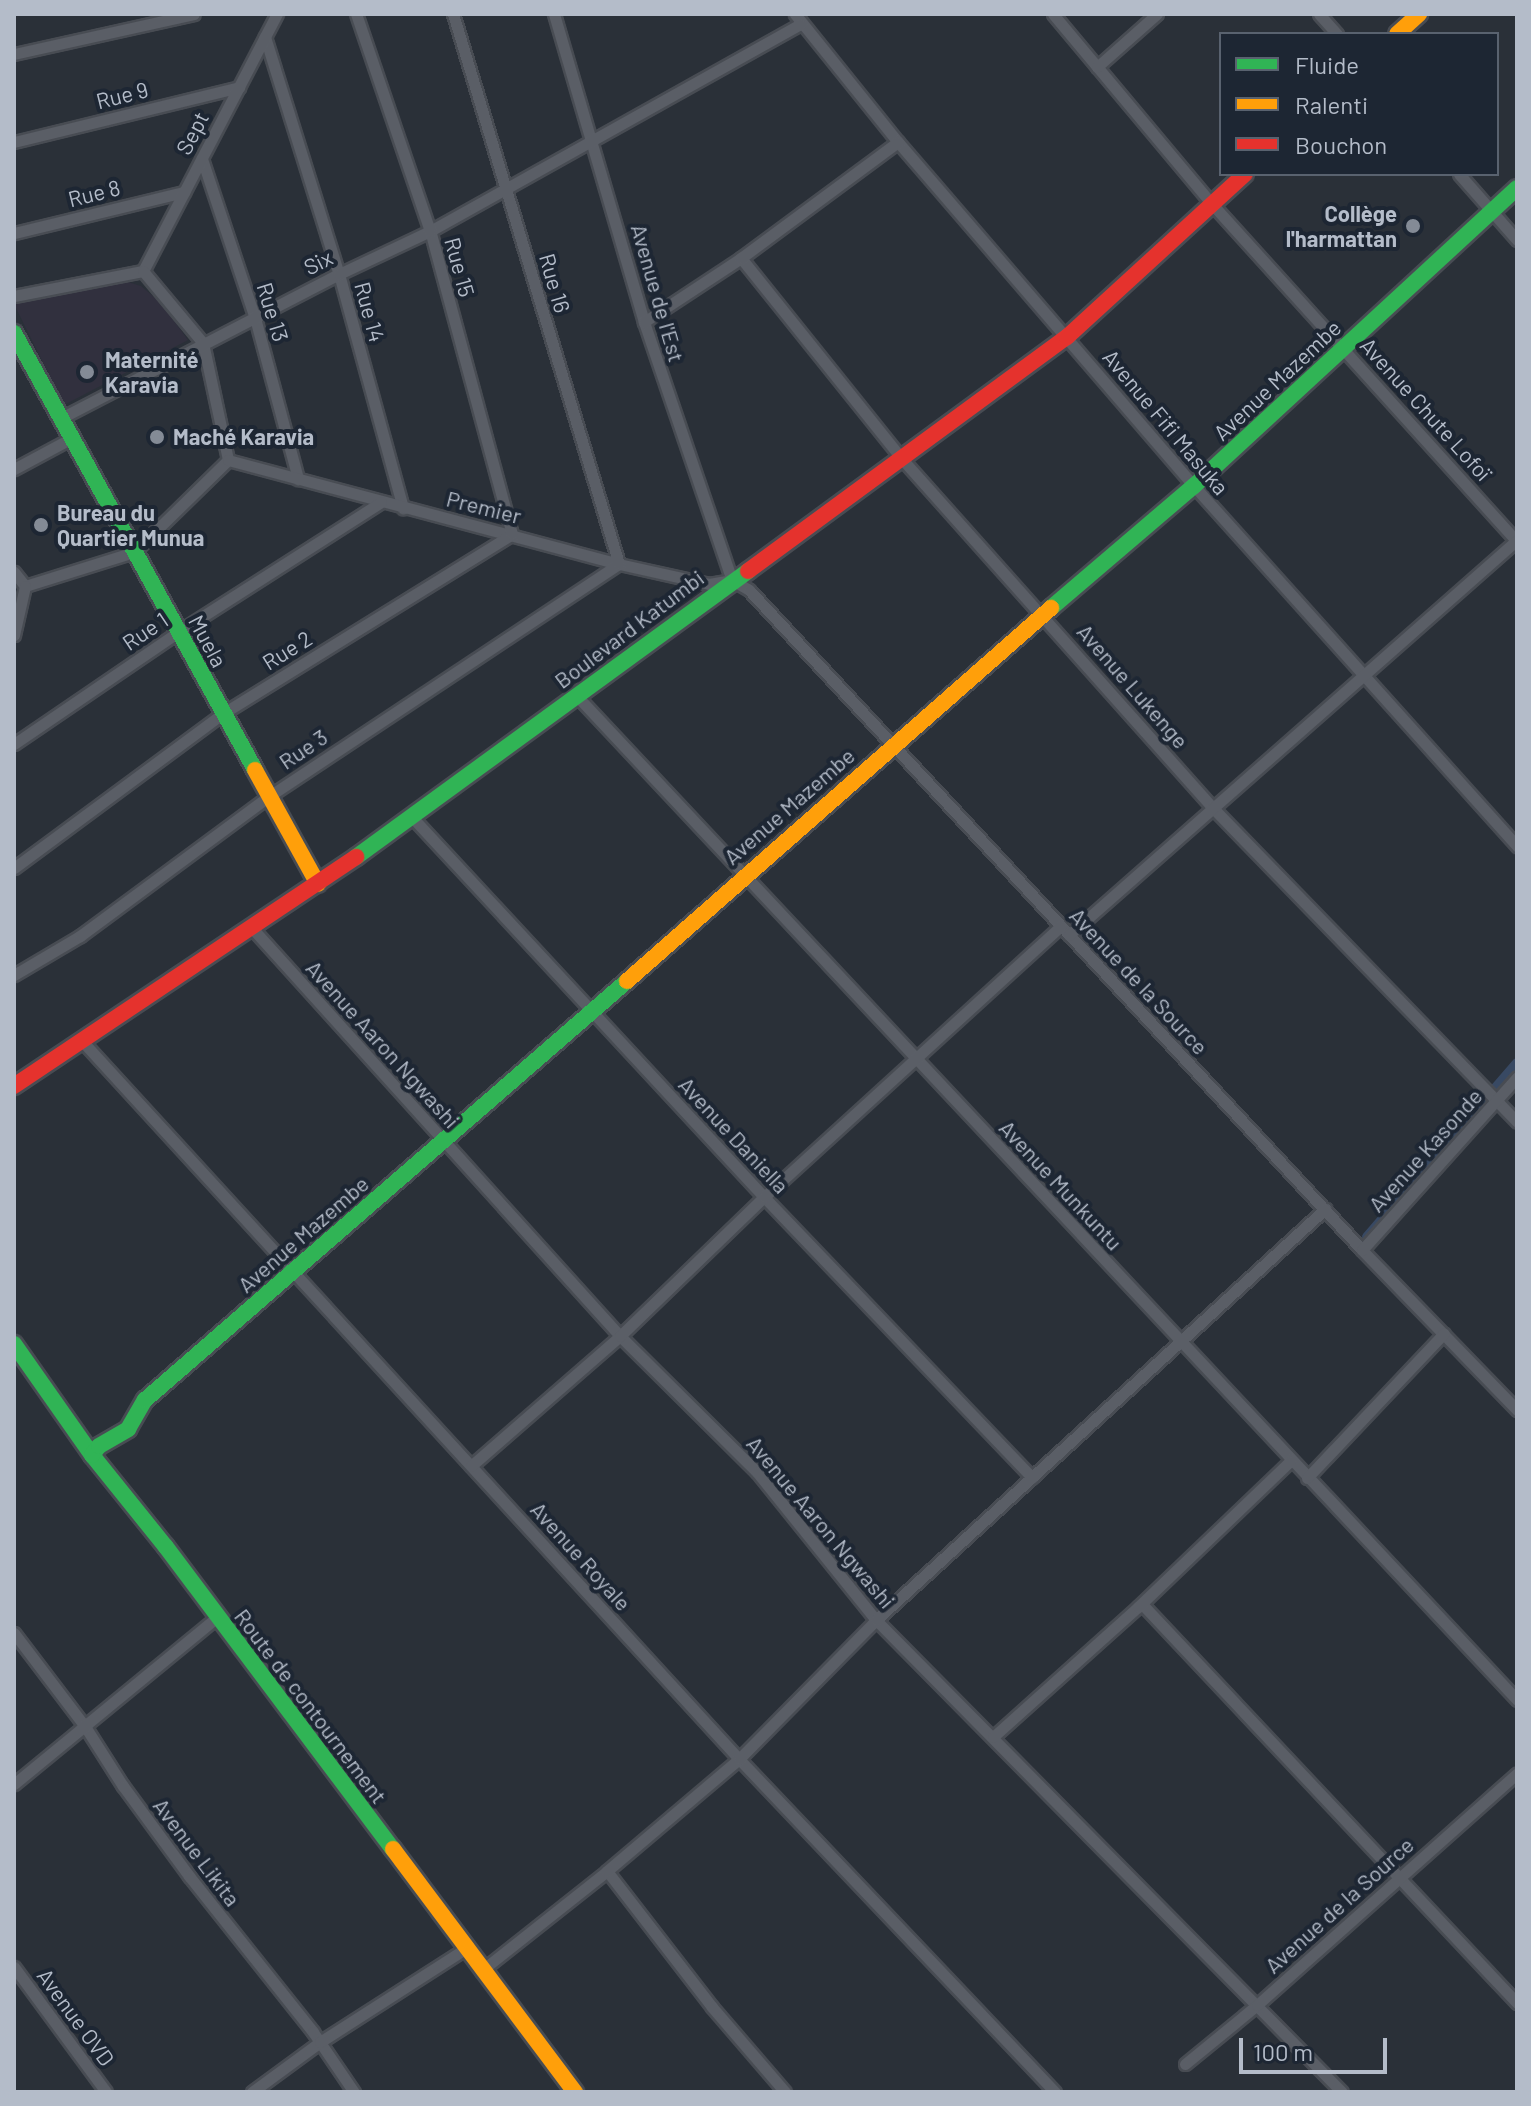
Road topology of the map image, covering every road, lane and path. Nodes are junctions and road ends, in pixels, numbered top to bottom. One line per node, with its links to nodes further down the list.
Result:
1 (194, 14): 14 (street)
2 (277, 14): 13 (street, Sept)
3 (356, 14): 28 (street, Rue 15)
4 (453, 14): 23 (street, Rue 16)
5 (554, 14): 17 (street, Avenue de l'Est)
6 (1053, 14): 15 (street, Avenue Chute Lofoï)
7 (1157, 14): 15 (street)
8 (1319, 14): 11 (street)
9 (1419, 14): 12 (street)
10 (798, 19): 17 (street, Six); 19 (street, Avenue Fifi Masuka)
11 (1335, 32)
12 (1399, 32)
13 (265, 37): 16 (street, Sept); 33 (street, Rue 14)
14 (14, 54)
15 (1097, 67): 26 (street, Avenue Chute Lofoï)
16 (239, 87): 18 (street, Rue 9); 20 (street, Sept)
17 (593, 139): 23 (street, Six); 36 (street, Avenue de l'Est)
18 (14, 142)
19 (898, 142): 31 (street); 38 (street, Avenue Fifi Masuka)
20 (202, 159): 25 (street, Sept); 35 (street, Rue 13)
21 (1243, 176): 26 (street, Boulevard Katumbi)
22 (1461, 176): 27 (street)
23 (506, 185): 28 (street, Six); 53 (street, Rue 16)
24 (1517, 188): 27 (street, Avenue Mazembe)
25 (184, 192): 29 (street, Rue 8); 32 (street, Sept)
26 (1212, 204): 38 (street, Boulevard Katumbi); 40 (street, Avenue Chute Lofoï)
27 (1491, 211): 30 (street); 40 (street, Avenue Mazembe)
28 (430, 231): 33 (street, Six); 50 (street, Rue 15)
29 (14, 233)
30 (1517, 240)
31 (741, 258): 36 (street); 43 (street, Avenue Lukenge)
32 (143, 271): 34 (street); 39 (street)
33 (339, 274): 35 (street, Six); 49 (street, Rue 14)
34 (14, 296)
35 (255, 318): 39 (street, Six); 46 (street, Rue 13)
36 (644, 322): 55 (street, Avenue de l'Est)
37 (14, 333): 41 (street, Muela)
38 (1067, 337): 43 (street, Boulevard Katumbi); 47 (street, Avenue Fifi Masuka)
39 (203, 343): 41 (street, Six); 44 (street)
40 (1344, 347): 47 (street, Avenue Mazembe); 51 (street, Avenue Chute Lofoï)
41 (59, 419): 42 (street, Muela)
42 (70, 439): 45 (street); 52 (street, Muela)
43 (902, 459): 55 (street, Boulevard Katumbi); 57 (street, Avenue Lukenge)
44 (228, 460): 46 (street, Premier); 52 (street)
45 (14, 469)
46 (298, 479): 48 (street, Premier)
47 (1194, 486): 57 (street, Avenue Mazembe); 60 (street, Avenue Fifi Masuka)
48 (381, 502): 49 (street, Premier); 58 (street, Rue 1)
49 (403, 508): 50 (street, Premier)
50 (512, 534): 53 (street, Premier); 62 (street, Rue 2)
51 (1517, 541): 60 (street)
52 (134, 552): 56 (street); 58 (street, Muela)
53 (619, 564): 55 (street, Premier); 65 (street, Rue 3)
54 (14, 572): 56 (street)
55 (732, 580): 61 (street, Boulevard Katumbi); 64 (street, Avenue de la Source)
56 (25, 586): 59 (street)
57 (1044, 615): 64 (street, Avenue Mazembe); 66 (street, Avenue Lukenge)
58 (178, 632): 62 (street, Muela); 63 (street, Rue 1)
59 (14, 635)
60 (1362, 676): 66 (street); 68 (street, Avenue Fifi Masuka)
61 (576, 695): 67 (street, Boulevard Katumbi); 70 (street, Avenue Munkuntu)
62 (222, 714): 65 (street, Muela); 69 (street, Rue 2)
63 (14, 744)
64 (891, 746): 70 (street, Avenue Mazembe); 73 (street, Avenue de la Source)
65 (268, 797): 71 (street, Muela); 74 (street, Rue 3)
66 (1212, 807): 73 (street); 80 (street, Avenue Lukenge)
67 (411, 816): 71 (street, Boulevard Katumbi); 75 (street, Avenue Daniella)
68 (1517, 846)
69 (14, 868)
70 (743, 875): 75 (street, Avenue Mazembe); 77 (street, Avenue Munkuntu)
71 (318, 884): 72 (street, Boulevard Katumbi)
72 (252, 928): 76 (street, Boulevard Katumbi); 82 (street, Avenue Aaron Ngwashi)
73 (1065, 930): 77 (street); 84 (street, Avenue de la Source)
74 (14, 975)
75 (593, 1011): 82 (street, Avenue Mazembe); 83 (street, Avenue Daniella)
76 (83, 1042): 79 (street, Boulevard Katumbi); 86 (street, Avenue Royale)
77 (917, 1061): 83 (street); 89 (street, Avenue Munkuntu)
78 (1517, 1077): 80 (street, Avenue Kasonde)
79 (14, 1086)
80 (1496, 1101): 81 (street, Avenue Lukenge); 85 (street, Avenue Kasonde)
81 (1517, 1122)
82 (443, 1141): 86 (street, Avenue Mazembe); 88 (street, Avenue Aaron Ngwashi)
83 (764, 1197): 88 (street); 95 (street, Avenue Daniella)
84 (1325, 1209): 85 (street, Avenue de la Source); 89 (street)
85 (1362, 1250): 87 (street, Avenue de la Source)
86 (293, 1273): 92 (street, Avenue Mazembe); 94 (street, Avenue Royale)
87 (1444, 1333): 91 (street, Avenue de la Source); 96 (street)
88 (620, 1336): 94 (street); 99 (street, Avenue Aaron Ngwashi)
89 (1181, 1341): 93 (street, Avenue Munkuntu); 95 (street)
90 (14, 1344): 92 (street, Route de contournement)
91 (1517, 1410)
92 (92, 1455): 98 (street, Route de contournement)
93 (1290, 1461): 96 (street, Avenue Munkuntu); 97 (street)
94 (471, 1466): 104 (street, Avenue Royale)
95 (1032, 1477): 99 (street)
96 (1307, 1478): 101 (street, Avenue Munkuntu)
97 (1142, 1604): 103 (street); 108 (street)
98 (216, 1618): 102 (street); 109 (street, Route de contournement)
99 (876, 1620): 103 (street, Avenue Aaron Ngwashi); 104 (street)
100 (14, 1633): 102 (street, Avenue Likita)
101 (1517, 1700)
102 (86, 1728): 106 (street); 114 (street, Avenue Likita)
103 (993, 1737): 113 (street, Avenue Aaron Ngwashi)
104 (739, 1759): 107 (street); 121 (street, Avenue Royale)
105 (1517, 1773): 108 (street, Avenue de la Source)
106 (14, 1784)
107 (607, 1871): 111 (street); 120 (street)
108 (1402, 1876): 112 (street); 113 (street, Avenue de la Source)
109 (465, 1949): 111 (street, Route de contournement); 114 (street)
110 (14, 1967): 116 (street, Avenue OVD)
111 (481, 1971): 119 (street, Route de contournement)
112 (1517, 2003)
113 (1257, 2005): 115 (street, Avenue de la Source); 122 (street, Avenue Aaron Ngwashi)
114 (320, 2042): 117 (street); 118 (street, Avenue Likita)
115 (1185, 2064)
116 (106, 2092)
117 (252, 2092)
118 (354, 2092)
119 (575, 2092)
120 (785, 2092)
121 (1055, 2092)
122 (1342, 2092)

